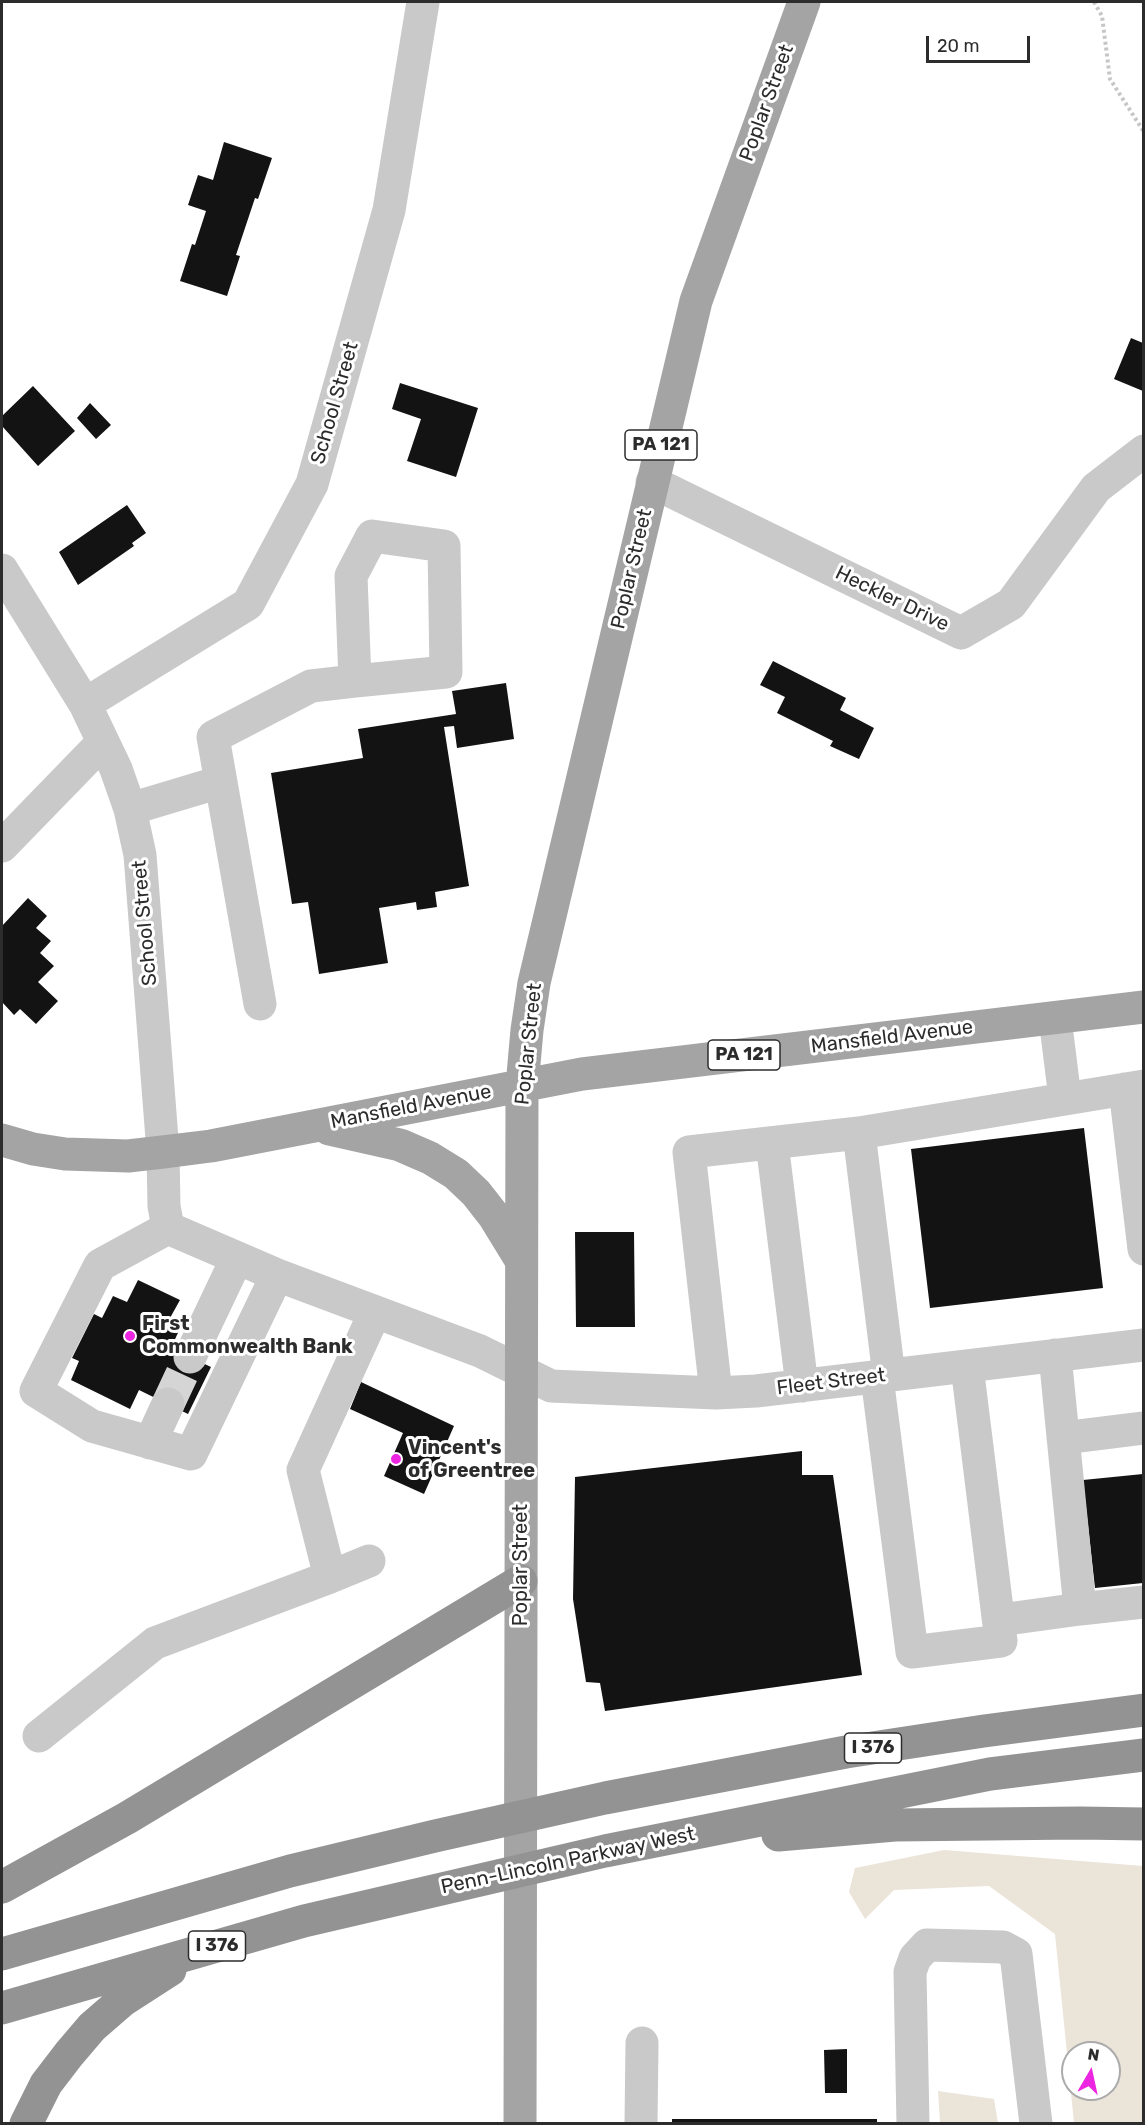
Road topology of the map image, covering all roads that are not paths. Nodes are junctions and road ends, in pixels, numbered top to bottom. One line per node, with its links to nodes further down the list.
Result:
1 (423, 2): 7 (street, School Street)
2 (804, 2): 4 (main road, Poplar Street / PA 121)
3 (1143, 451): 4 (street, Heckler Drive)
4 (652, 482): 15 (main road, Poplar Street / PA 121)
5 (2, 570): 7 (street, School Street)
6 (355, 681): 6 (street); 9 (street)
7 (85, 704): 8 (street, School Street)
8 (103, 742): 10 (street, School Street); 11 (street)
9 (220, 782): 10 (street); 12 (street)
10 (130, 809): 22 (street, School Street)
11 (2, 846)
12 (260, 1004)
13 (1143, 1007): 14 (main road, Mansfield Avenue / PA 121)
14 (1055, 1018): 15 (main road, Mansfield Avenue / PA 121); 17 (street)
15 (522, 1086): 18 (main road, Mansfield Avenue); 26 (main road, Poplar Street)
16 (1134, 1087): 17 (street); 24 (street)
17 (1065, 1098): 19 (street)
18 (313, 1126): 22 (main road, Mansfield Avenue); 26 (main road)
19 (859, 1133): 21 (street); 34 (street)
20 (2, 1140): 22 (main road, Mansfield Avenue)
21 (772, 1143): 35 (street); 36 (street)
22 (163, 1152): 23 (street, School Street)
23 (168, 1228): 25 (street, Fleet Street); 40 (street)
24 (1143, 1249)
25 (237, 1258): 27 (street, Fleet Street); 31 (street)
26 (522, 1260): 33 (main road, Poplar Street)
27 (277, 1275): 28 (street, Fleet Street); 40 (street)
28 (375, 1312): 33 (street, Fleet Street); 42 (street)
29 (1143, 1345): 30 (street, Fleet Street)
30 (1055, 1355): 32 (street, Fleet Street); 39 (street)
31 (190, 1357)
32 (967, 1366): 34 (street, Fleet Street); 46 (street)
33 (521, 1371): 36 (street, Fleet Street); 43 (main road, Poplar Street)
34 (883, 1377): 35 (street, Fleet Street); 46 (street)
35 (802, 1386): 36 (street, Fleet Street)
36 (716, 1393)
37 (168, 1404): 40 (street)
38 (1143, 1428): 39 (street)
39 (1063, 1438): 45 (street)
40 (150, 1443)
41 (369, 1561): 42 (street)
42 (330, 1577): 48 (street)
43 (521, 1581): 52 (highway); 58 (main road, Poplar Street)
44 (1143, 1602): 45 (street)
45 (1080, 1609): 46 (street)
46 (1000, 1620)
47 (1143, 1710): 54 (highway, I 376)
48 (39, 1736)
49 (1143, 1755): 51 (highway, Penn-Lincoln Parkway West / I 376)
50 (1143, 1824): 51 (highway)
51 (610, 1850): 53 (highway, Penn-Lincoln Parkway West / I 376)
52 (2, 1887)
53 (215, 1946): 55 (highway, Penn-Lincoln Parkway West / I 376); 57 (highway)
54 (2, 1954)
55 (2, 2008)
56 (642, 2043): 59 (street)
57 (26, 2124)
58 (520, 2124)
59 (641, 2124)
60 (914, 2124): 61 (street)
61 (1036, 2124)

